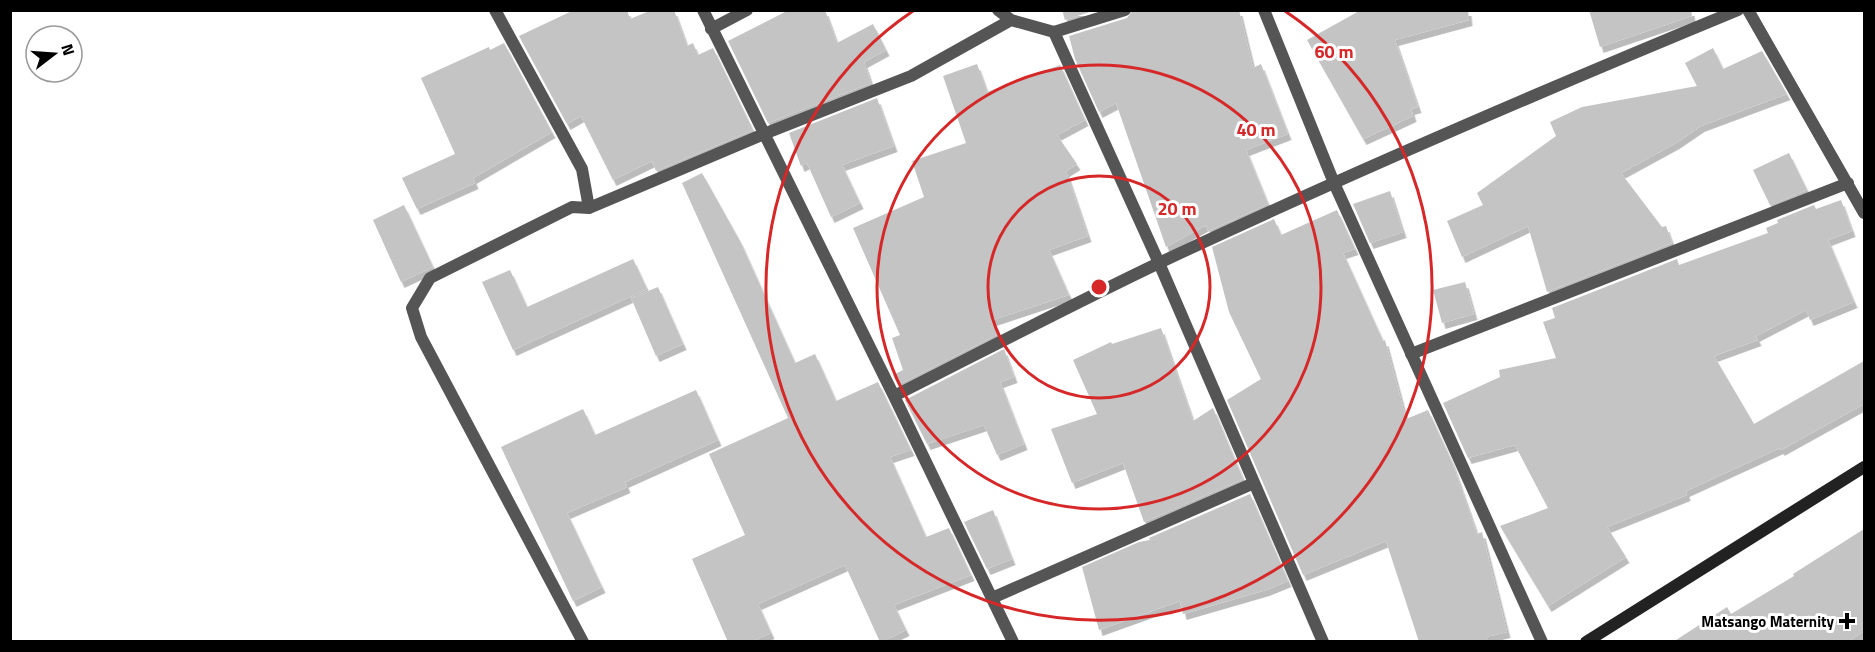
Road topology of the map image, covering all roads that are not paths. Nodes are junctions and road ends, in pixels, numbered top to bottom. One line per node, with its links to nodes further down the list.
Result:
1 (495, 10): 15 (street)
2 (703, 10): 10 (street)
3 (747, 10): 10 (street)
4 (998, 10): 9 (street)
5 (1125, 10): 11 (street)
6 (1264, 10): 13 (street)
7 (1738, 10): 13 (street)
8 (1748, 10): 14 (street)
9 (1011, 20): 11 (street); 12 (street)
10 (711, 28): 12 (street)
11 (1053, 32): 17 (street)
12 (764, 135): 15 (street); 19 (street)
13 (1334, 183): 17 (street); 18 (street)
14 (1848, 183): 16 (street); 18 (street)
15 (589, 208): 23 (street)
16 (1864, 213)
17 (1159, 263): 19 (street); 21 (street)
18 (1411, 354): 26 (street)
19 (894, 396): 22 (street)
20 (1864, 467): 27 (main road)
21 (1254, 483): 22 (street); 25 (street)
22 (992, 598): 24 (street)
23 (583, 642)
24 (1013, 642)
25 (1323, 642)
26 (1542, 642)
27 (1586, 642)

